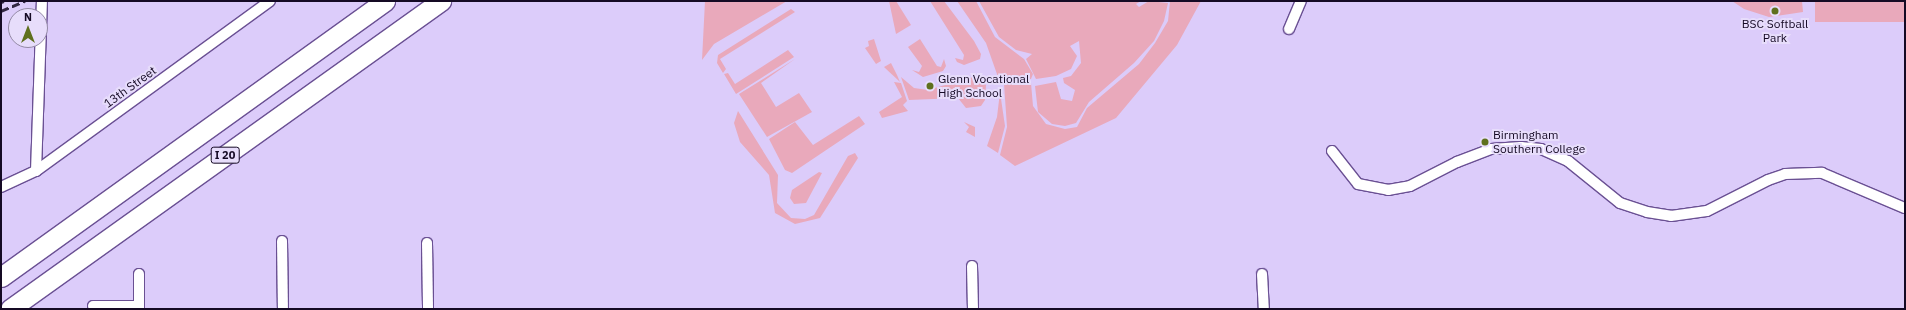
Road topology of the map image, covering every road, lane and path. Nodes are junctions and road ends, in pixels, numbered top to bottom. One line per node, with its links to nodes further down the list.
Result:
1 (42, 1): 8 (street)
2 (270, 1): 8 (street, 13th Street)
3 (385, 1): 16 (highway, I 20)
4 (441, 1): 19 (highway, I 20)
5 (1301, 1): 6 (street)
6 (1289, 29)
7 (1332, 151): 10 (street)
8 (36, 171): 9 (street, 13th Street)
9 (1, 187)
10 (1905, 208)
11 (282, 241): 20 (street)
12 (427, 244): 21 (street)
13 (972, 266): 22 (street)
14 (139, 274): 18 (street)
15 (1262, 274): 23 (street)
16 (1, 277)
17 (94, 306): 18 (street)
18 (139, 307)
19 (10, 309)
20 (283, 309)
21 (428, 309)
22 (973, 309)
23 (1264, 309)

